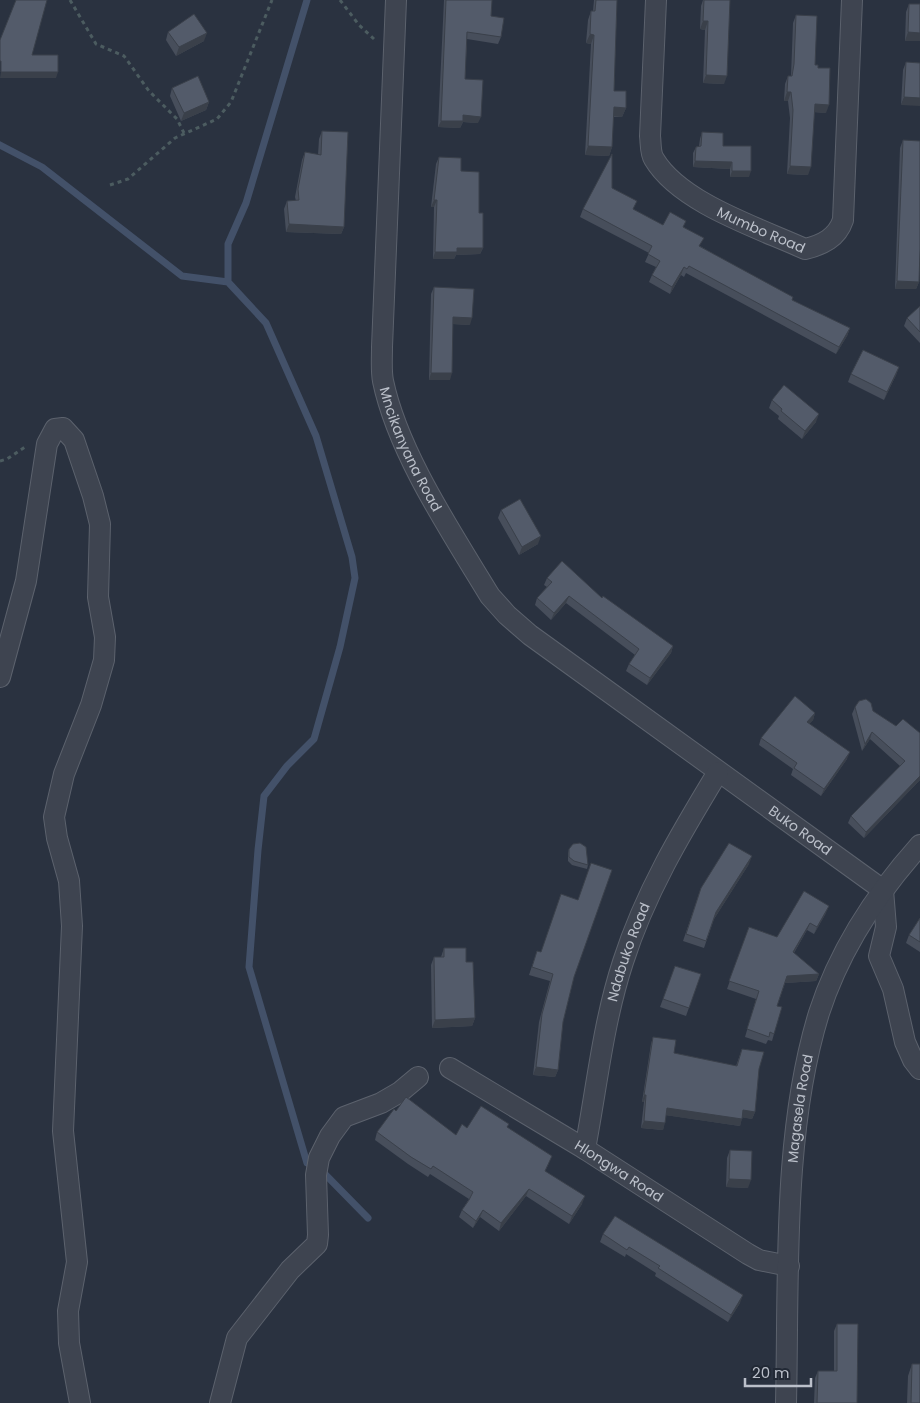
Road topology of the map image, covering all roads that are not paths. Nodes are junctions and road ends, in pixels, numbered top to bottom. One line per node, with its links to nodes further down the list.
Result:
1 (396, 0): 5 (street, Mncikanyana Road)
2 (656, 0): 3 (street, Mumbo Road)
3 (852, 0)
4 (0, 677): 13 (street)
5 (718, 772): 7 (street, Buko Road); 11 (street, Ndabuko Road)
6 (920, 846): 7 (street, Magasela Road)
7 (883, 890): 9 (street); 12 (street, Magasela Road)
8 (450, 1068): 11 (street, Hlongwa Road)
9 (920, 1069)
10 (418, 1077): 14 (street)
11 (585, 1149): 12 (street, Hlongwa Road)
12 (789, 1266): 15 (street, Magasela Road)
13 (80, 1403)
14 (220, 1403)
15 (786, 1403)

